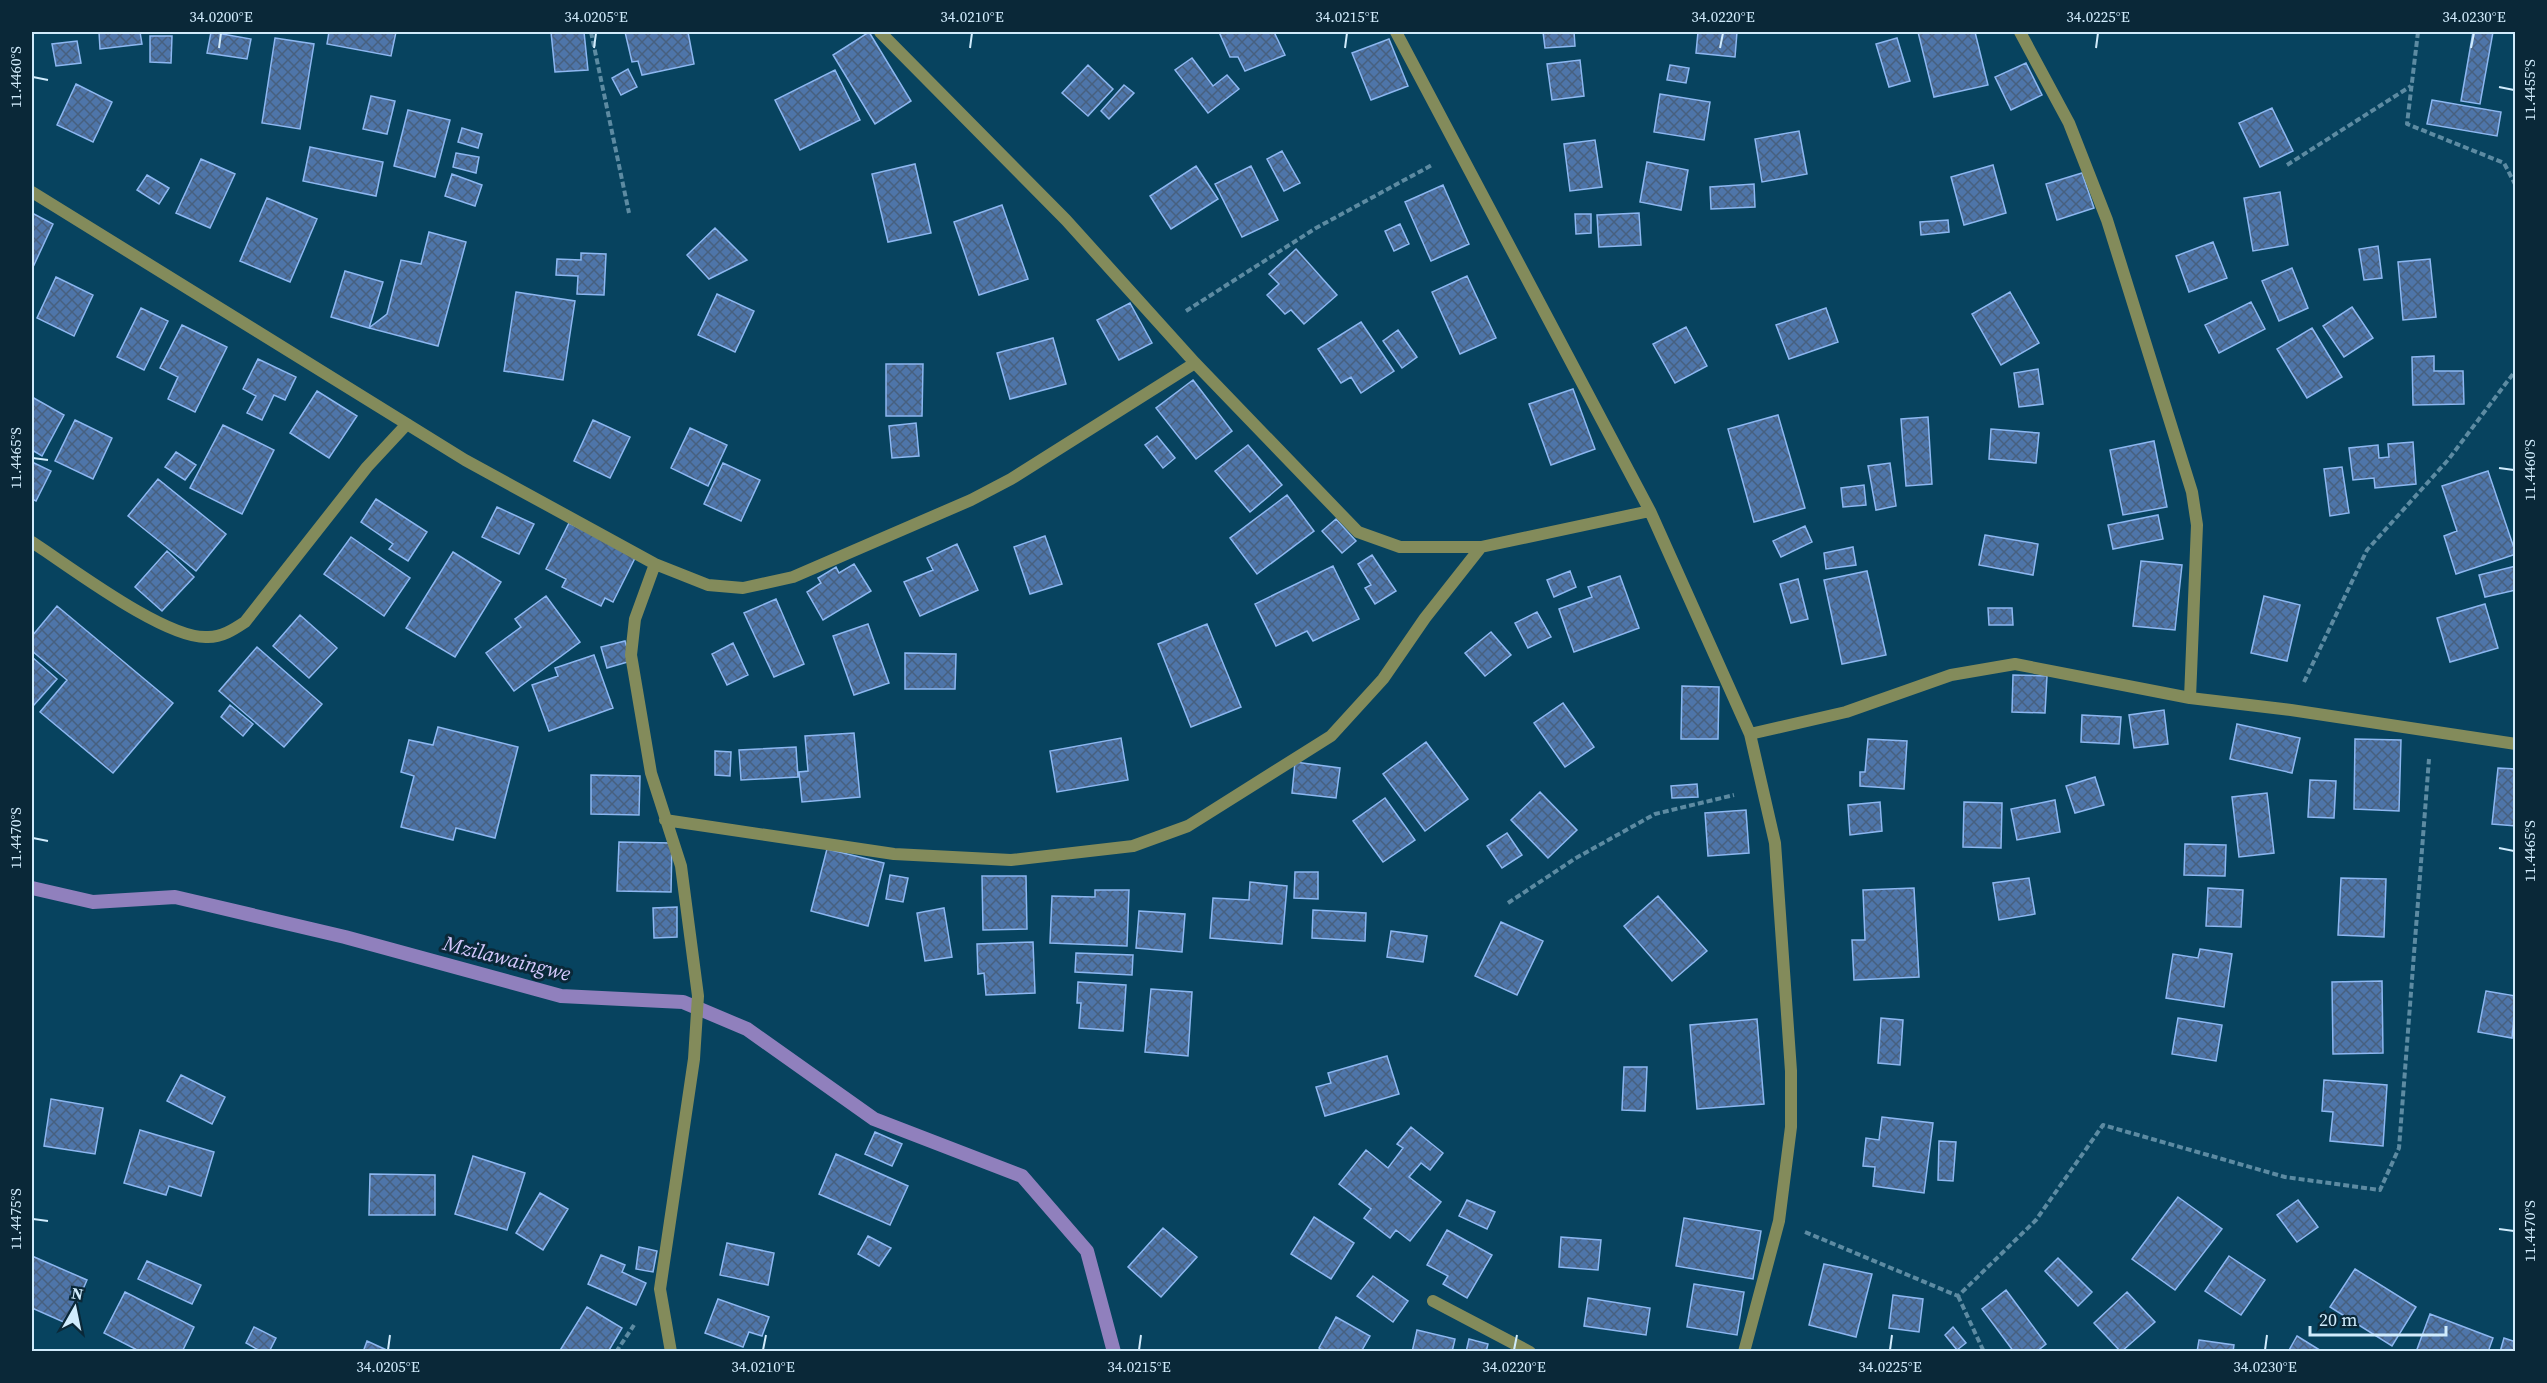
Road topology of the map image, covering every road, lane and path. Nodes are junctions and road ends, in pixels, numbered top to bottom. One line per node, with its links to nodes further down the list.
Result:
1 (591, 32): 11 (path)
2 (880, 32): 12 (street)
3 (1396, 32): 7 (street)
4 (2020, 32): 20 (street)
5 (2418, 32): 6 (path)
6 (2412, 86): 8 (path); 9 (path)
7 (1461, 150): 12 (path); 16 (street)
8 (2287, 165)
9 (2516, 186)
10 (32, 192): 15 (street)
11 (629, 213)
12 (1163, 326): 13 (street)
13 (1195, 363): 18 (street); 19 (street)
14 (2516, 370): 21 (path)
15 (407, 424): 17 (street); 19 (street)
16 (1650, 511): 18 (street); 23 (street)
17 (32, 542)
18 (1481, 547): 26 (street)
19 (655, 564): 26 (street)
20 (2190, 698): 21 (street); 23 (street)
21 (2291, 710): 22 (street)
22 (2431, 732): 24 (street); 29 (path)
23 (1750, 734): 25 (street)
24 (2516, 744)
25 (1764, 788): 27 (path); 28 (street)
26 (665, 820): 31 (street)
27 (1508, 903)
28 (1779, 1221): 29 (path); 33 (street)
29 (1958, 1296): 34 (path)
30 (1433, 1301): 32 (street)
31 (671, 1352)
32 (1530, 1352)
33 (1744, 1352)
34 (1984, 1352)

